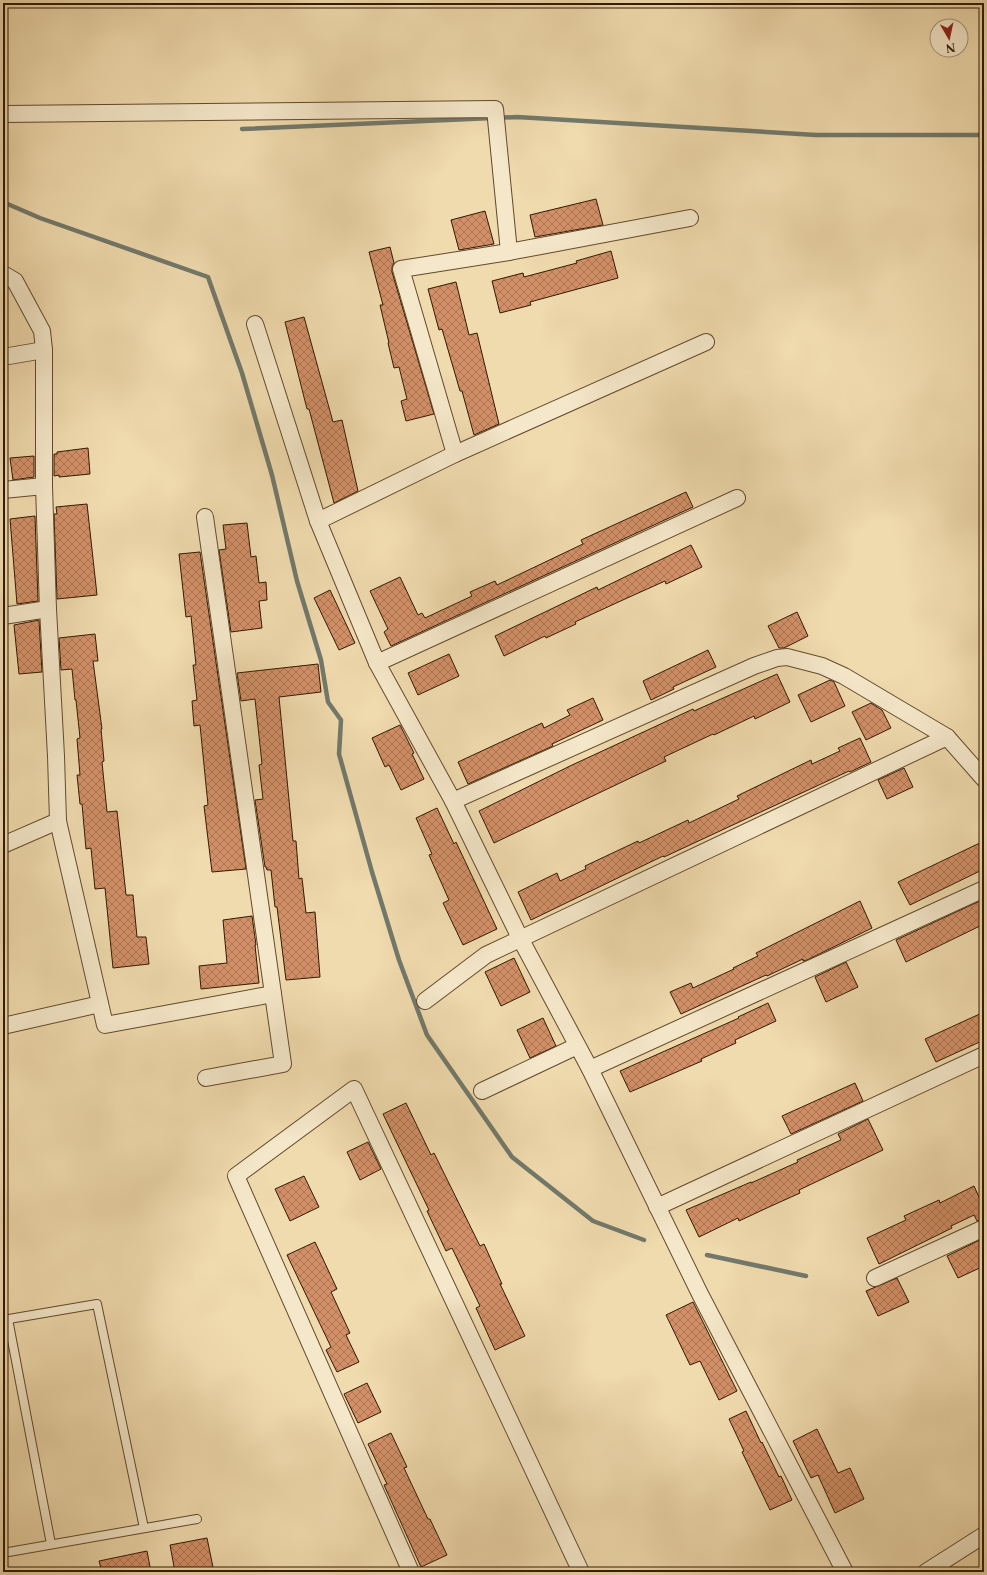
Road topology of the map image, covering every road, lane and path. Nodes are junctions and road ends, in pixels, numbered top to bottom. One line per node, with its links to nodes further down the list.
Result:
1 (3, 114): 3 (street)
2 (690, 218): 3 (street)
3 (508, 252): 9 (street)
4 (3, 274): 7 (street)
5 (255, 324): 14 (street)
6 (706, 342): 9 (street)
7 (44, 350): 8 (street); 10 (street)
8 (3, 357)
9 (455, 454): 14 (street)
10 (44, 486): 11 (street); 15 (street)
11 (3, 490)
12 (737, 498): 17 (street)
13 (205, 517): 25 (street)
14 (318, 522): 17 (street)
15 (48, 609): 16 (street); 21 (street)
16 (3, 616)
17 (377, 663): 20 (street)
18 (947, 737): 19 (street); 20 (street); 24 (street)
19 (984, 779)
20 (453, 801): 24 (street)
21 (58, 821): 22 (street); 27 (street)
22 (3, 845)
23 (984, 889): 31 (street)
24 (520, 938): 26 (street); 29 (street)
25 (273, 994): 27 (street); 32 (street)
26 (425, 1001)
27 (100, 1004): 28 (street)
28 (3, 1026)
29 (577, 1046): 31 (street); 33 (street)
30 (984, 1055): 34 (street)
31 (590, 1069): 34 (street)
32 (206, 1078)
33 (482, 1091)
34 (658, 1207): 45 (street)
35 (984, 1228): 36 (street)
36 (875, 1278)
37 (6, 1319): 39 (lane); 41 (lane)
38 (197, 1519): 39 (lane)
39 (144, 1528): 41 (lane)
40 (984, 1536): 46 (street)
41 (51, 1544): 42 (lane)
42 (3, 1553)
43 (411, 1572): 44 (street)
44 (581, 1572)
45 (845, 1572)
46 (926, 1572)

